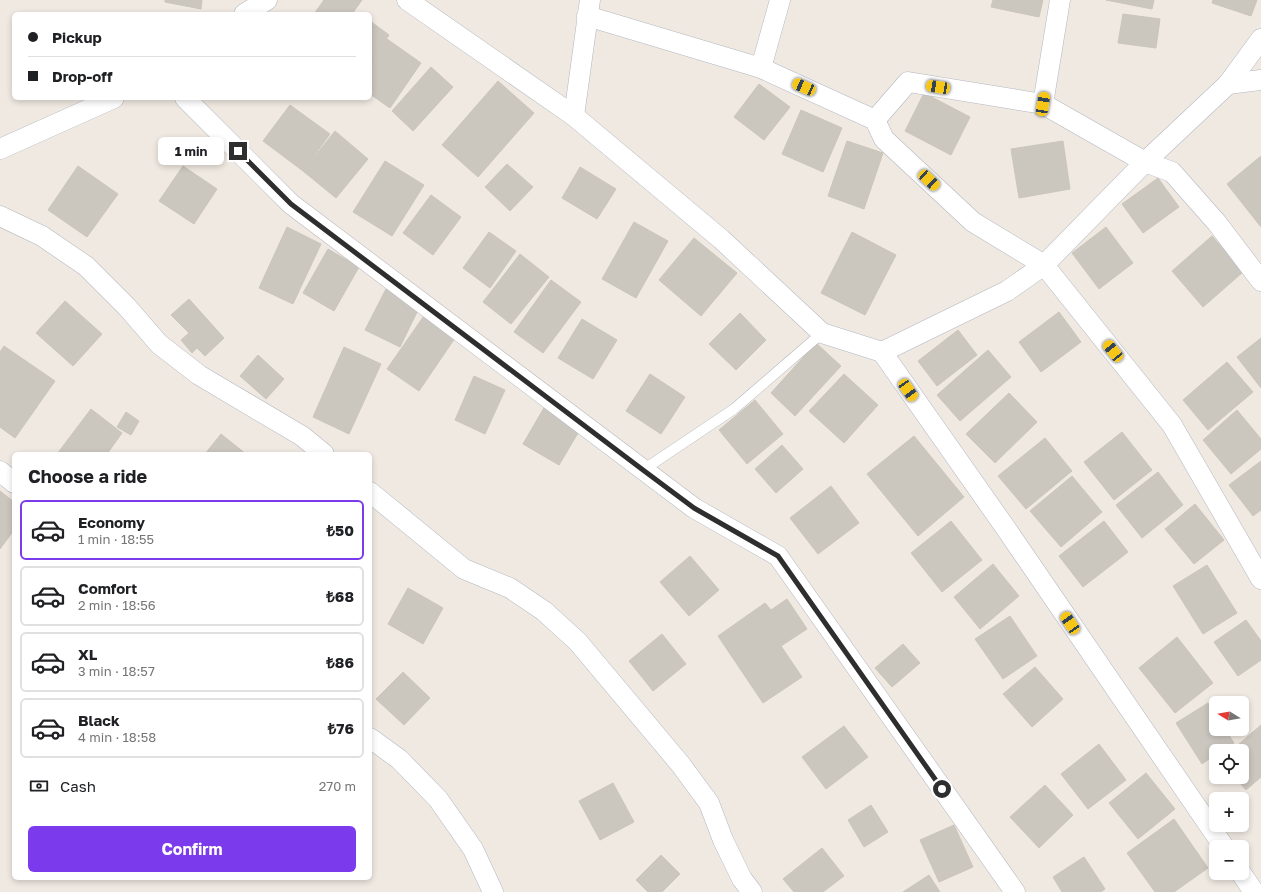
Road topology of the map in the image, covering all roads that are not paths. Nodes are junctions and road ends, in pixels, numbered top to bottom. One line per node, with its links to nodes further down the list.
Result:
1 (267, 0): 6 (street)
2 (407, 0): 14 (street)
3 (780, 0): 8 (street)
4 (1060, 0): 13 (street)
5 (589, 8): 8 (street); 14 (street)
6 (247, 12)
7 (1261, 39): 10 (street)
8 (761, 68): 15 (street)
9 (1261, 80): 10 (street)
10 (1228, 84): 17 (street)
11 (110, 100): 16 (street)
12 (186, 100): 24 (street)
13 (1043, 104): 15 (street); 17 (street)
14 (574, 116): 21 (street)
15 (876, 120): 19 (street)
16 (0, 149)
17 (1145, 162): 19 (street); 20 (street)
18 (0, 216): 23 (street)
19 (1044, 265): 22 (street); 28 (street)
20 (1261, 281)
21 (822, 333): 22 (street); 24 (lane)
22 (882, 352): 30 (street)
23 (322, 452)
24 (643, 470): 34 (street)
25 (0, 471): 26 (street)
26 (12, 481)
27 (372, 494): 33 (street)
28 (1261, 578)
29 (372, 740): 32 (street)
30 (1219, 840)
31 (1246, 880): 35 (street)
32 (493, 892)
33 (752, 892)
34 (1015, 892)
35 (1254, 892)

